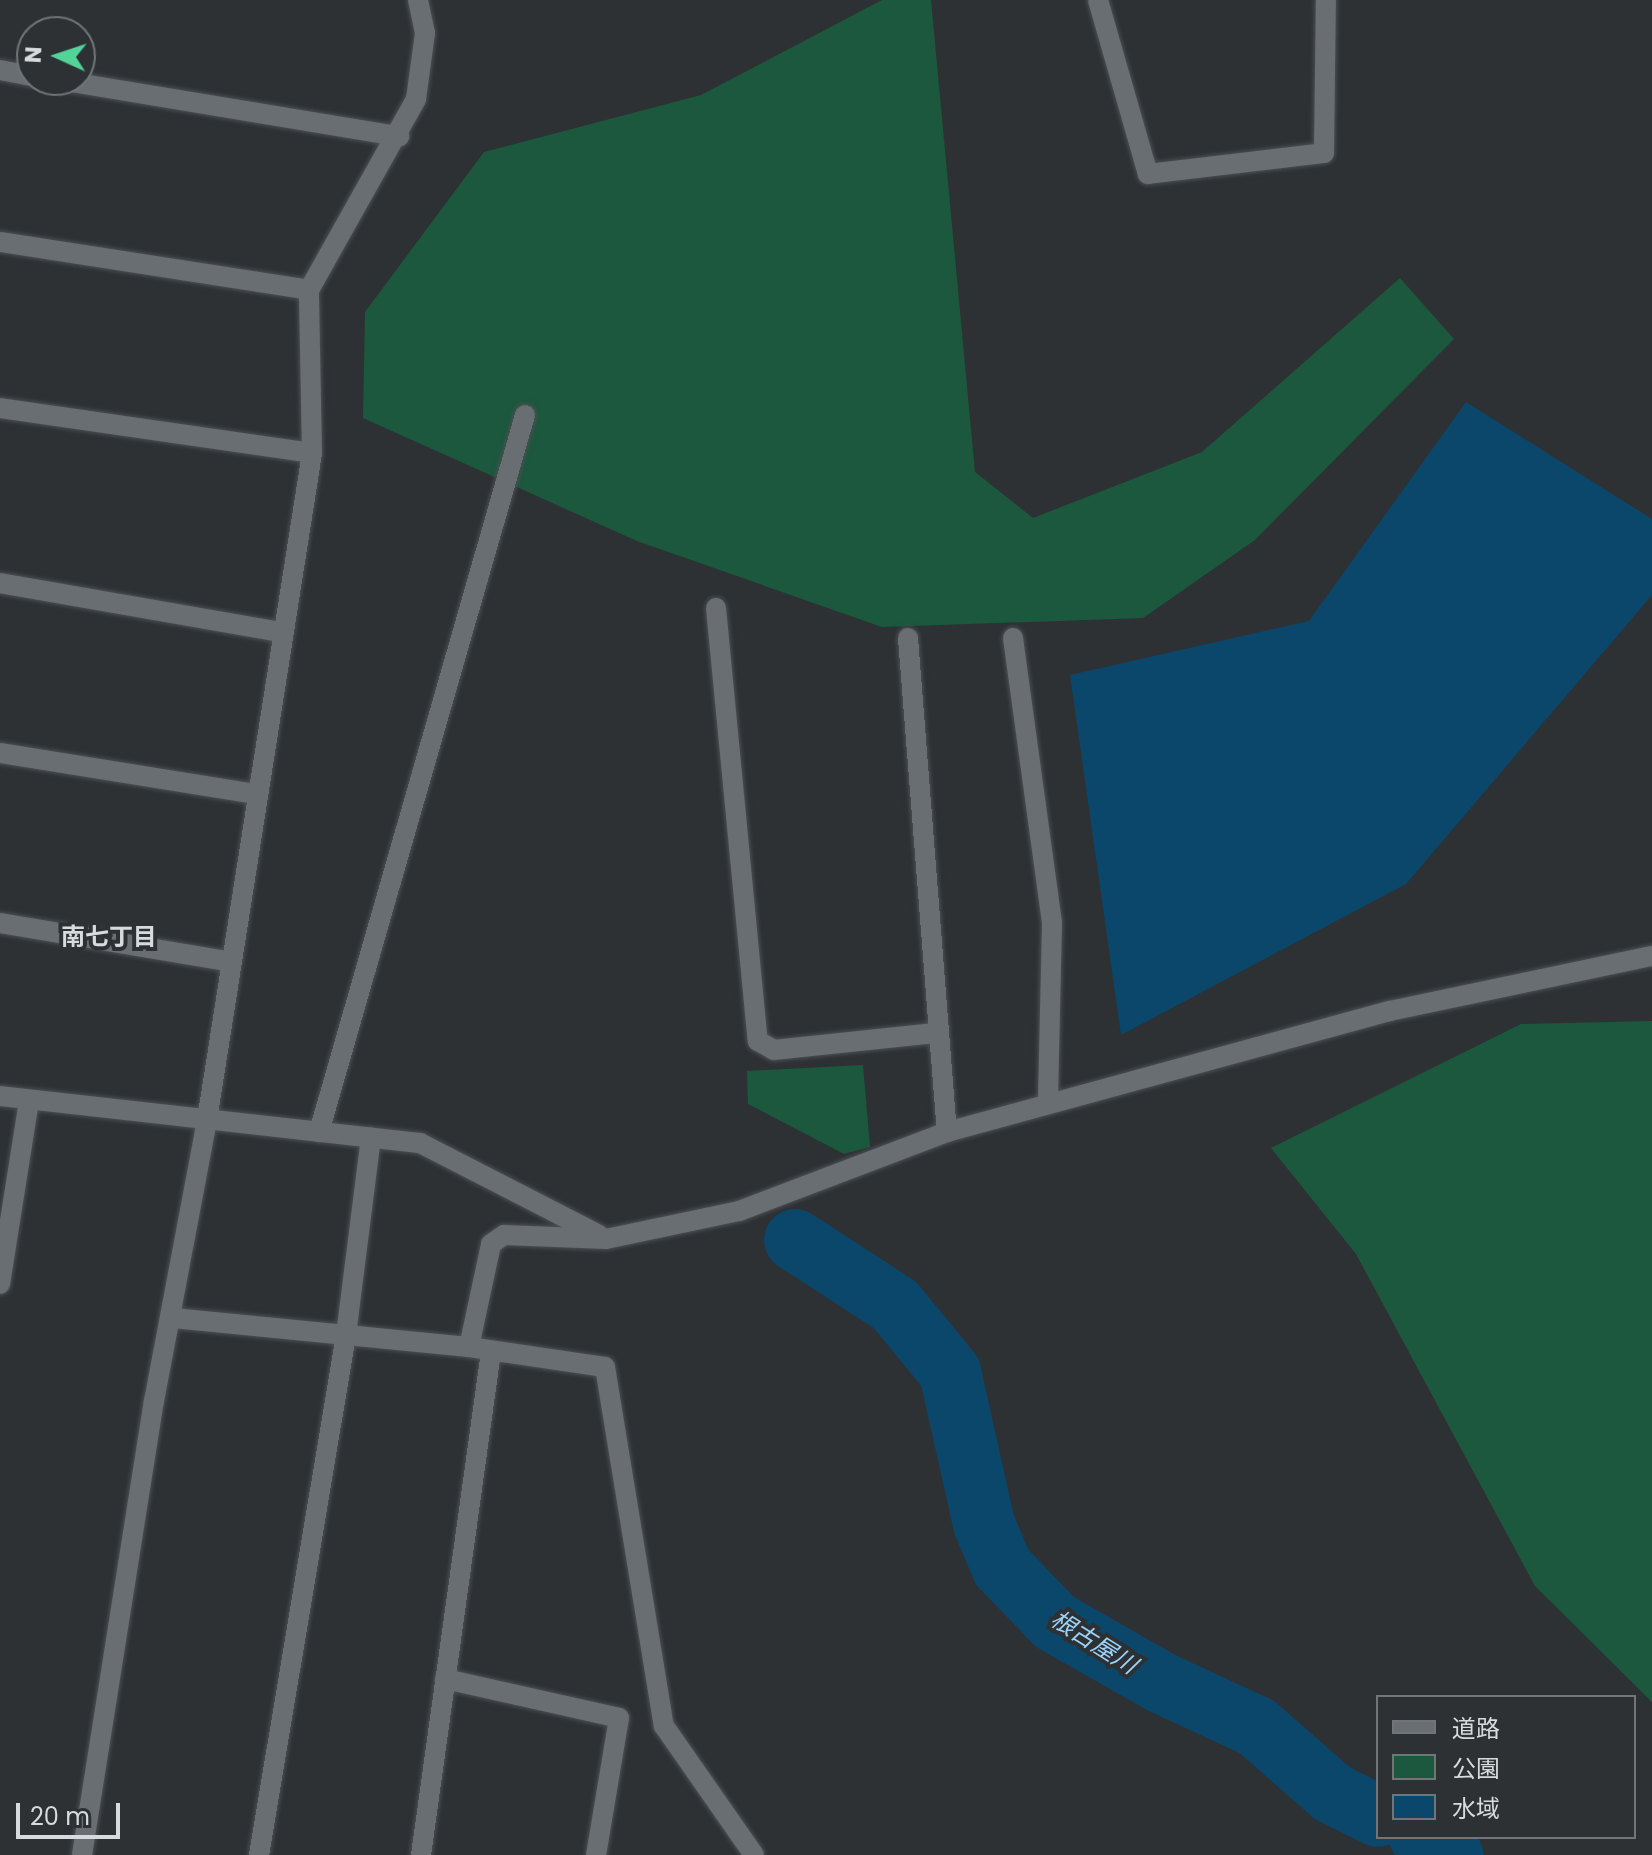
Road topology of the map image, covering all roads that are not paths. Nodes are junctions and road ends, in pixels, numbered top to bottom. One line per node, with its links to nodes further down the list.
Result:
1 (418, 0): 5 (street)
2 (1098, 0): 3 (street)
3 (1326, 0)
4 (96, 86): 5 (street)
5 (399, 136): 7 (street)
6 (0, 242): 7 (street)
7 (309, 290): 10 (street)
8 (0, 408): 10 (street)
9 (525, 415): 26 (street)
10 (312, 453): 13 (street)
11 (0, 583): 13 (street)
12 (716, 608): 21 (street)
13 (280, 632): 17 (street)
14 (908, 638): 21 (street)
15 (1013, 638): 24 (street)
16 (0, 753): 17 (street)
17 (256, 794): 20 (street)
18 (0, 923): 20 (street)
19 (1652, 956): 24 (street)
20 (228, 961): 25 (street)
21 (937, 1033): 27 (street)
22 (0, 1096): 23 (street)
23 (29, 1100): 25 (street); 30 (street)
24 (1048, 1104): 27 (street)
25 (207, 1120): 26 (street); 31 (street)
26 (319, 1132): 28 (street)
27 (947, 1132): 29 (street)
28 (371, 1138): 29 (street); 32 (street)
29 (606, 1239): 33 (street)
30 (0, 1284)
31 (173, 1318): 32 (street); 36 (street)
32 (346, 1335): 33 (street); 37 (street)
33 (469, 1347): 34 (street)
34 (491, 1352): 35 (street); 40 (street)
35 (445, 1679): 38 (street); 39 (street)
36 (82, 1855)
37 (259, 1855)
38 (421, 1855)
39 (596, 1855)
40 (754, 1855)

